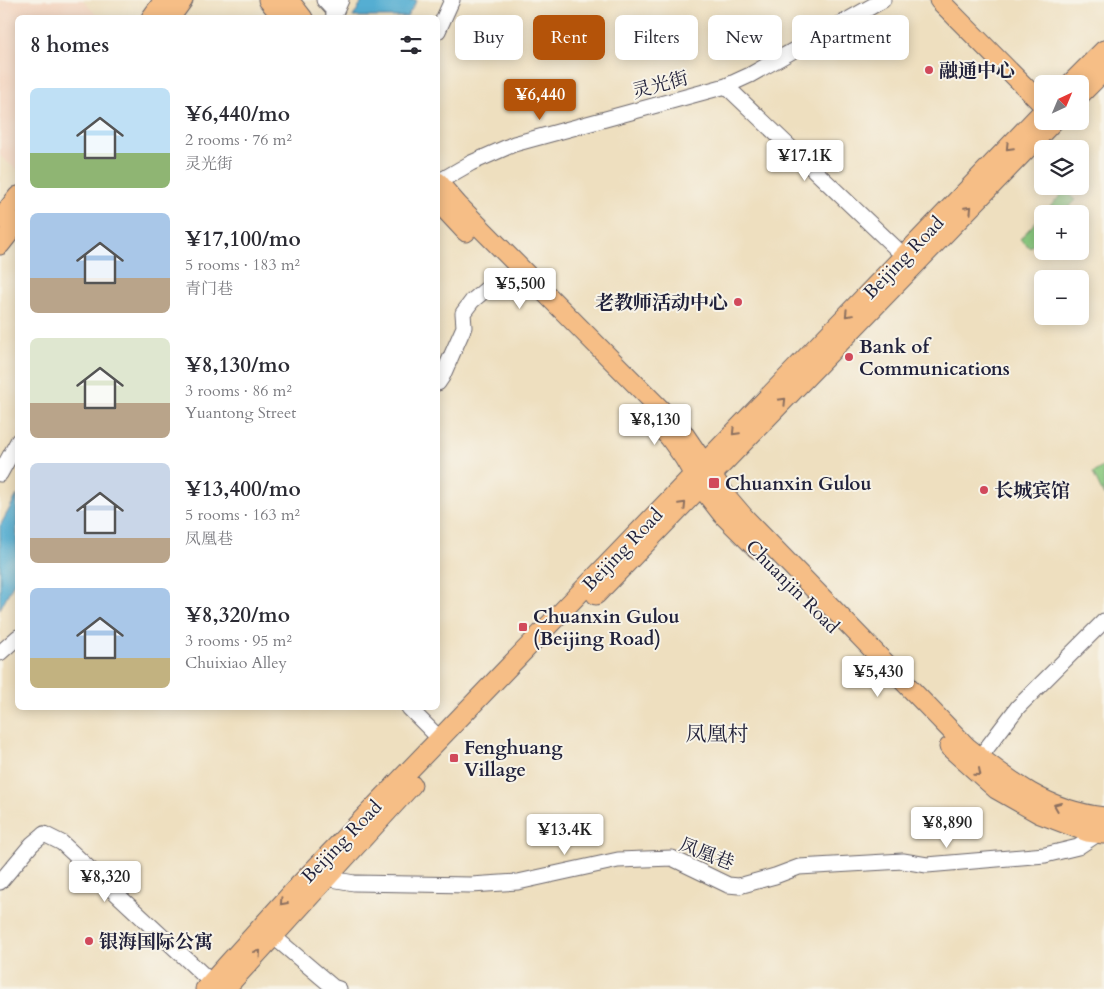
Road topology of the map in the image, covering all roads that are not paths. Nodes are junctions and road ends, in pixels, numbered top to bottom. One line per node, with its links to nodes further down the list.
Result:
1 (164, 0): 11 (main road)
2 (183, 0): 12 (main road)
3 (268, 0): 13 (main road)
4 (289, 0): 14 (main road)
5 (324, 0): 10 (street)
6 (452, 0): 15 (street)
7 (883, 0): 19 (street, 灵光街)
8 (939, 0): 22 (main road)
9 (950, 0): 20 (main road)
10 (336, 10)
11 (153, 15)
12 (172, 15)
13 (280, 15)
14 (301, 15)
15 (440, 27)
16 (1104, 50): 18 (main road)
17 (1104, 71): 21 (main road)
18 (1079, 75)
19 (726, 86): 25 (street, 灵光街); 32 (street)
20 (1034, 86)
21 (1089, 86)
22 (1034, 96)
23 (1034, 120): 32 (main road, Beijing Road, one-way to 32)
24 (1045, 130): 38 (main road, Beijing Road, one-way to 24)
25 (440, 181)
26 (440, 184): 35 (main road)
27 (15, 200): 29 (main road)
28 (440, 204): 35 (main road)
29 (0, 219)
30 (15, 226): 31 (main road)
31 (0, 245)
32 (904, 256): 38 (main road, Beijing Road, one-way to 38)
33 (496, 281): 34 (street)
34 (440, 380)
35 (632, 389): 38 (main road)
36 (15, 446): 37 (street)
37 (0, 474)
38 (703, 475): 43 (main road, Beijing Road); 44 (main road, Chuanjin Road); 45 (main road, Chuanjin Road, one-way to 45); 46 (main road, Beijing Road, one-way to 38)
39 (1104, 621): 44 (street)
40 (15, 640): 41 (street)
41 (0, 654)
42 (411, 710): 43 (street)
43 (439, 738): 49 (main road, Beijing Road, one-way to 49)
44 (980, 757): 45 (main road, Chuanjin Road, one-way to 44)
45 (1103, 829): 46 (street, 凤凰巷)
46 (326, 878): 48 (main road, Beijing Road)
47 (0, 882): 49 (street)
48 (273, 936): 49 (main road, Beijing Road, one-way to 48); 50 (street)
49 (214, 987)
50 (336, 988)

